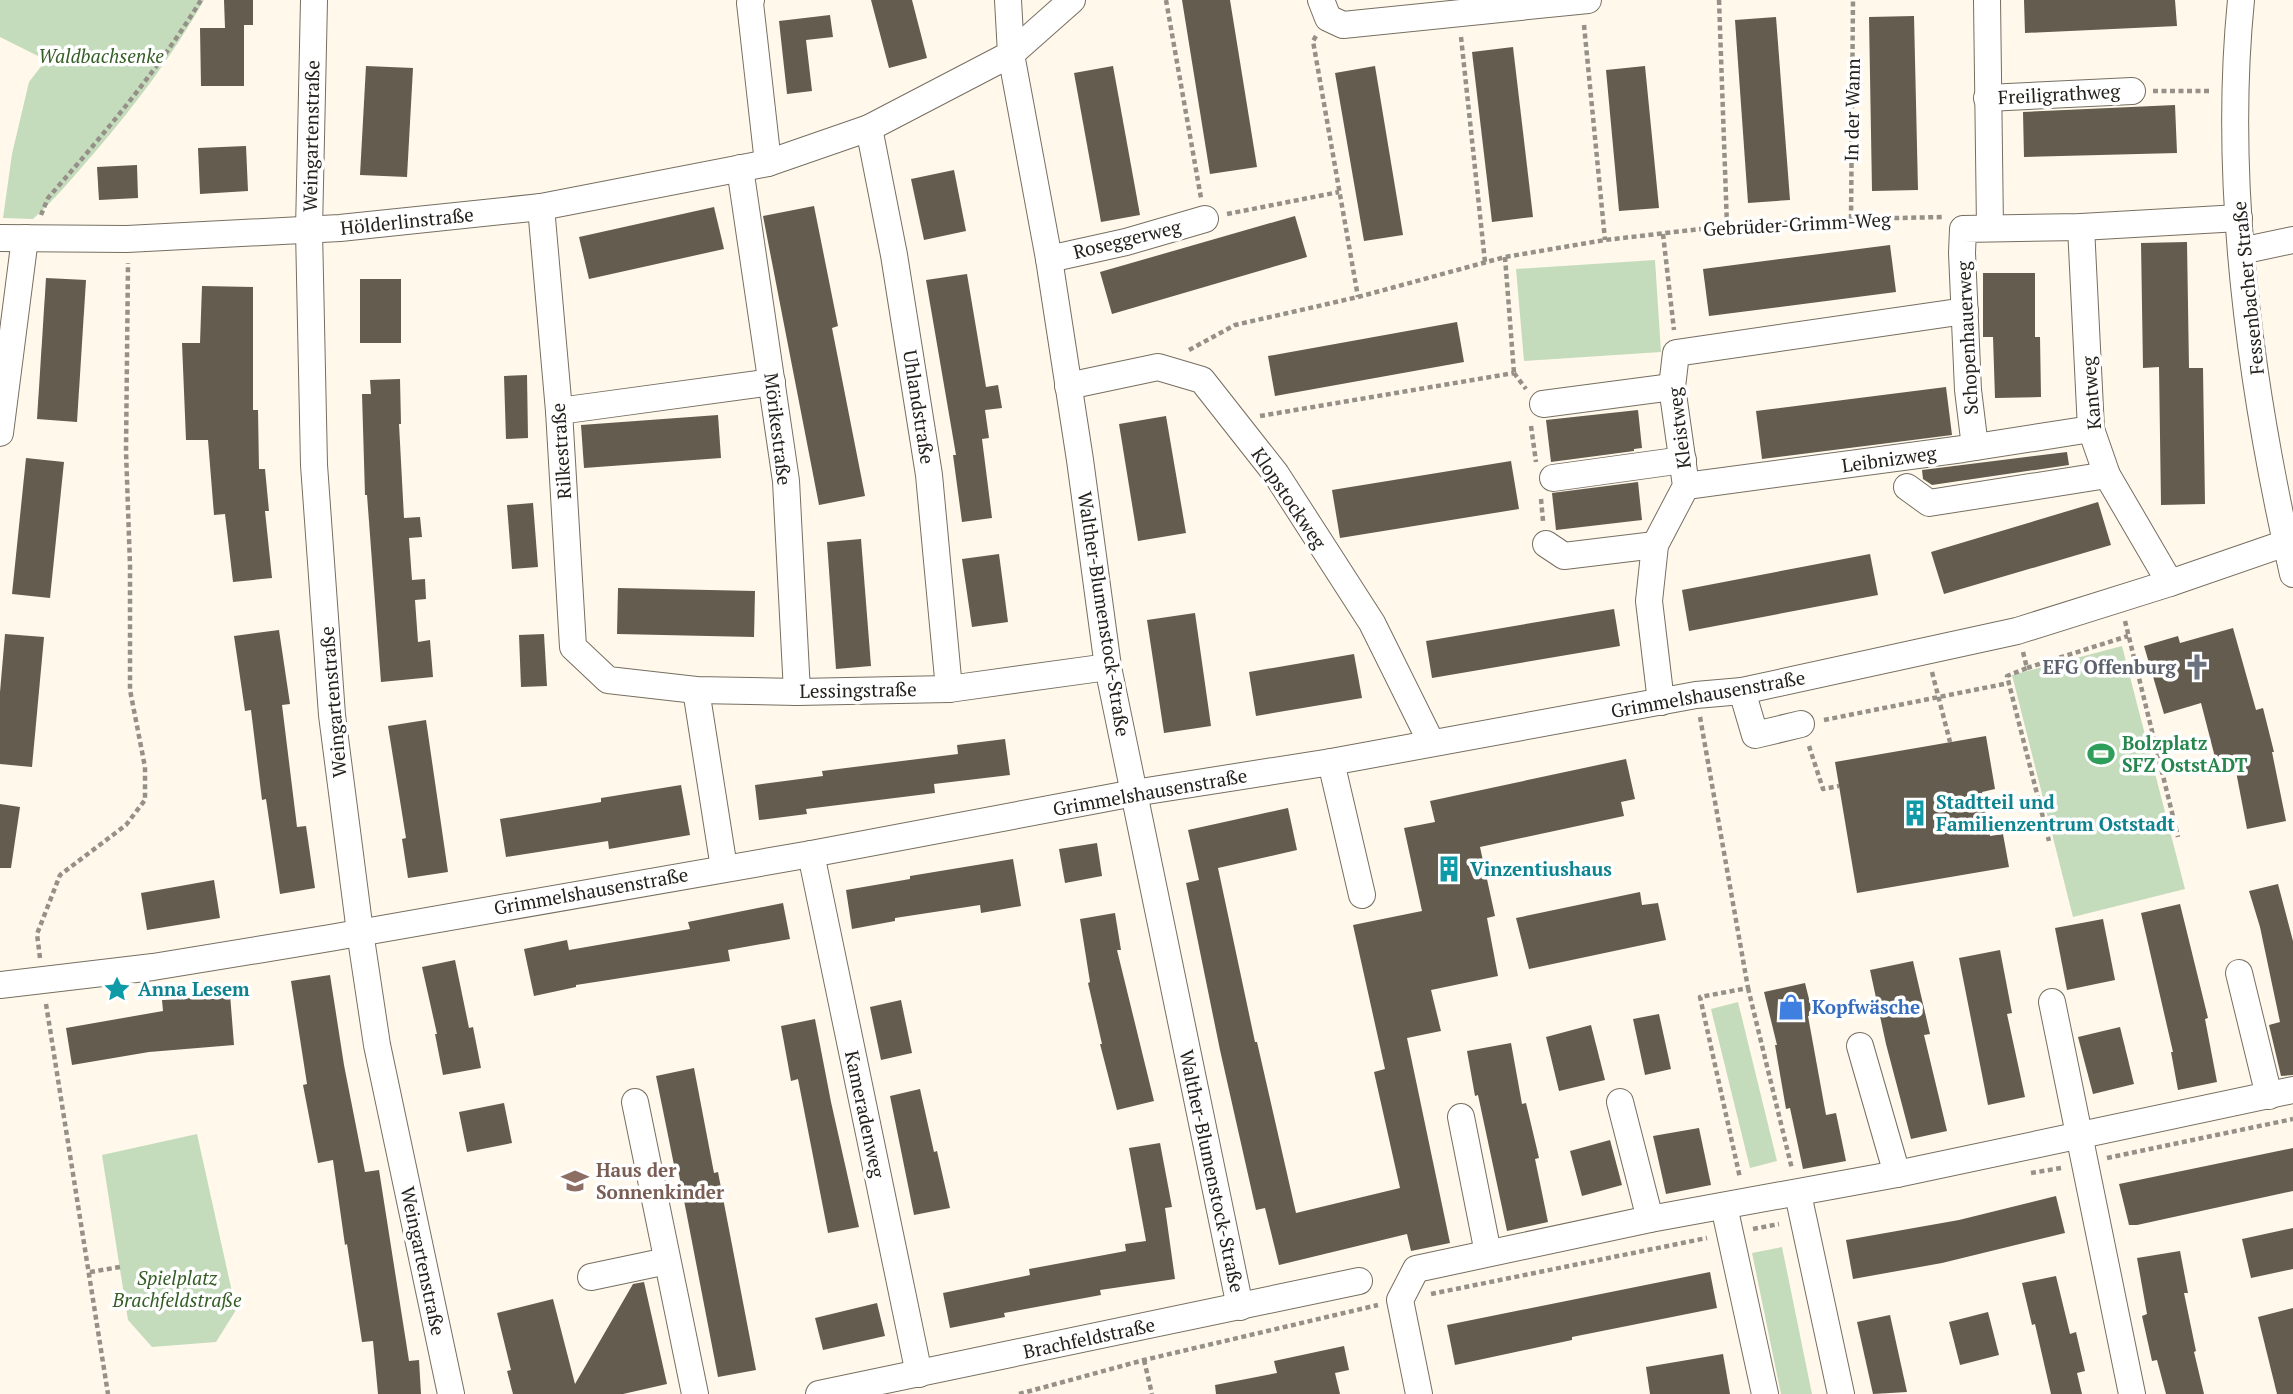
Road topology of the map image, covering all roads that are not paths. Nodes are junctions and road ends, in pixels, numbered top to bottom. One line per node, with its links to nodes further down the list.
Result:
1 (314, 0): 22 (street, Weingartenstraße)
2 (751, 0): 15 (street)
3 (1008, 0): 11 (street, Walther-Blumenstock-Straße)
4 (1072, 0): 11 (street, Hölderlinstraße)
5 (1581, 0): 6 (street); 9 (street)
6 (1588, 0)
7 (1987, 0): 13 (street, Freiligrathweg)
8 (2241, 0): 18 (street, Fessenbacher Straße)
9 (1458, 6): 10 (street)
10 (1325, 9)
11 (1012, 54): 14 (street, Hölderlinstraße); 26 (street, Walther-Blumenstock-Straße)
12 (2132, 91): 13 (street, Freiligrathweg)
13 (1987, 98): 21 (street, Freiligrathweg)
14 (869, 128): 15 (street, Hölderlinstraße); 47 (street, Uhlandstraße)
15 (768, 163): 16 (street, Hölderlinstraße)
16 (740, 168): 17 (street, Hölderlinstraße); 28 (street, Mörikestraße)
17 (541, 207): 22 (street, Hölderlinstraße); 32 (street, Rilkestraße)
18 (2239, 218): 20 (street); 25 (street, Fessenbacher Straße)
19 (1205, 219): 26 (street, Roseggerweg)
20 (2081, 227): 21 (street); 33 (street, Kantweg)
21 (1990, 228): 27 (street, Schopenhauerweg)
22 (309, 230): 23 (street, Hölderlinstraße); 59 (street, Weingartenstraße)
23 (13, 238): 34 (street)
24 (2293, 240): 25 (street)
25 (2241, 251): 40 (street, Fessenbacher Straße)
26 (1049, 258): 29 (street, Walther-Blumenstock-Straße)
27 (1965, 311): 30 (street, Kleistweg); 35 (street, Schopenhauerweg)
28 (772, 382): 32 (street); 50 (street, Mörikestraße)
29 (1068, 386): 45 (street, Walther-Blumenstock-Straße); 53 (street, Klopstockweg)
30 (1672, 387): 31 (street); 36 (street, Kleistweg)
31 (1534, 407)
32 (559, 411): 46 (street, Rilkestraße)
33 (2091, 429): 35 (street, Leibnizweg); 37 (street, Kantweg)
34 (0, 433)
35 (1975, 447): 36 (street, Leibnizweg)
36 (1685, 473): 38 (street, Leibnizweg); 42 (street, Kleistweg)
37 (2107, 475): 39 (street); 44 (street, Kantweg)
38 (1543, 480)
39 (1908, 487)
40 (2288, 536): 43 (street, Fessenbacher Straße); 44 (street, Grimmelshausenstraße)
41 (1546, 544): 42 (street)
42 (1655, 545): 51 (street, Kleistweg)
43 (2293, 573)
44 (2169, 583): 49 (street, Grimmelshausenstraße)
45 (1108, 667): 47 (street, Lessingstraße); 55 (street, Walther-Blumenstock-Straße)
46 (608, 680): 48 (street, Lessingstraße)
47 (949, 689): 50 (street, Lessingstraße)
48 (696, 690): 50 (street, Lessingstraße); 57 (street)
49 (1742, 691): 51 (street, Grimmelshausenstraße); 52 (street)
50 (797, 692)
51 (1661, 702): 53 (street, Grimmelshausenstraße)
52 (1801, 724)
53 (1431, 742): 54 (street, Grimmelshausenstraße)
54 (1331, 762): 55 (street, Grimmelshausenstraße); 58 (street)
55 (1134, 793): 56 (street, Grimmelshausenstraße); 77 (street, Walther-Blumenstock-Straße)
56 (811, 854): 57 (street, Grimmelshausenstraße); 78 (street, Kameradenweg)
57 (724, 868): 59 (street, Grimmelshausenstraße)
58 (1362, 895)
59 (360, 932): 61 (street, Grimmelshausenstraße); 79 (street, Weingartenstraße)
60 (2239, 973): 64 (street)
61 (0, 985)
62 (2052, 1002): 68 (street)
63 (1860, 1046): 69 (street)
64 (2281, 1093): 68 (street)
65 (635, 1102): 74 (street)
66 (1620, 1102): 72 (street)
67 (1461, 1117): 73 (street)
68 (2078, 1136): 69 (street); 85 (street)
69 (1897, 1174): 70 (street)
70 (1798, 1194): 71 (street); 84 (street)
71 (1735, 1204): 72 (street); 83 (street)
72 (1650, 1219): 73 (street)
73 (1488, 1253): 82 (street)
74 (667, 1261): 75 (street); 80 (street)
75 (591, 1277)
76 (1359, 1281): 77 (street, Brachfeldstraße)
77 (1240, 1307): 78 (street, Brachfeldstraße)
78 (919, 1374): 81 (street, Brachfeldstraße)
79 (451, 1394)
80 (695, 1394)
81 (819, 1394)
82 (1419, 1394)
83 (1765, 1394)
84 (1841, 1394)
85 (2132, 1394)

